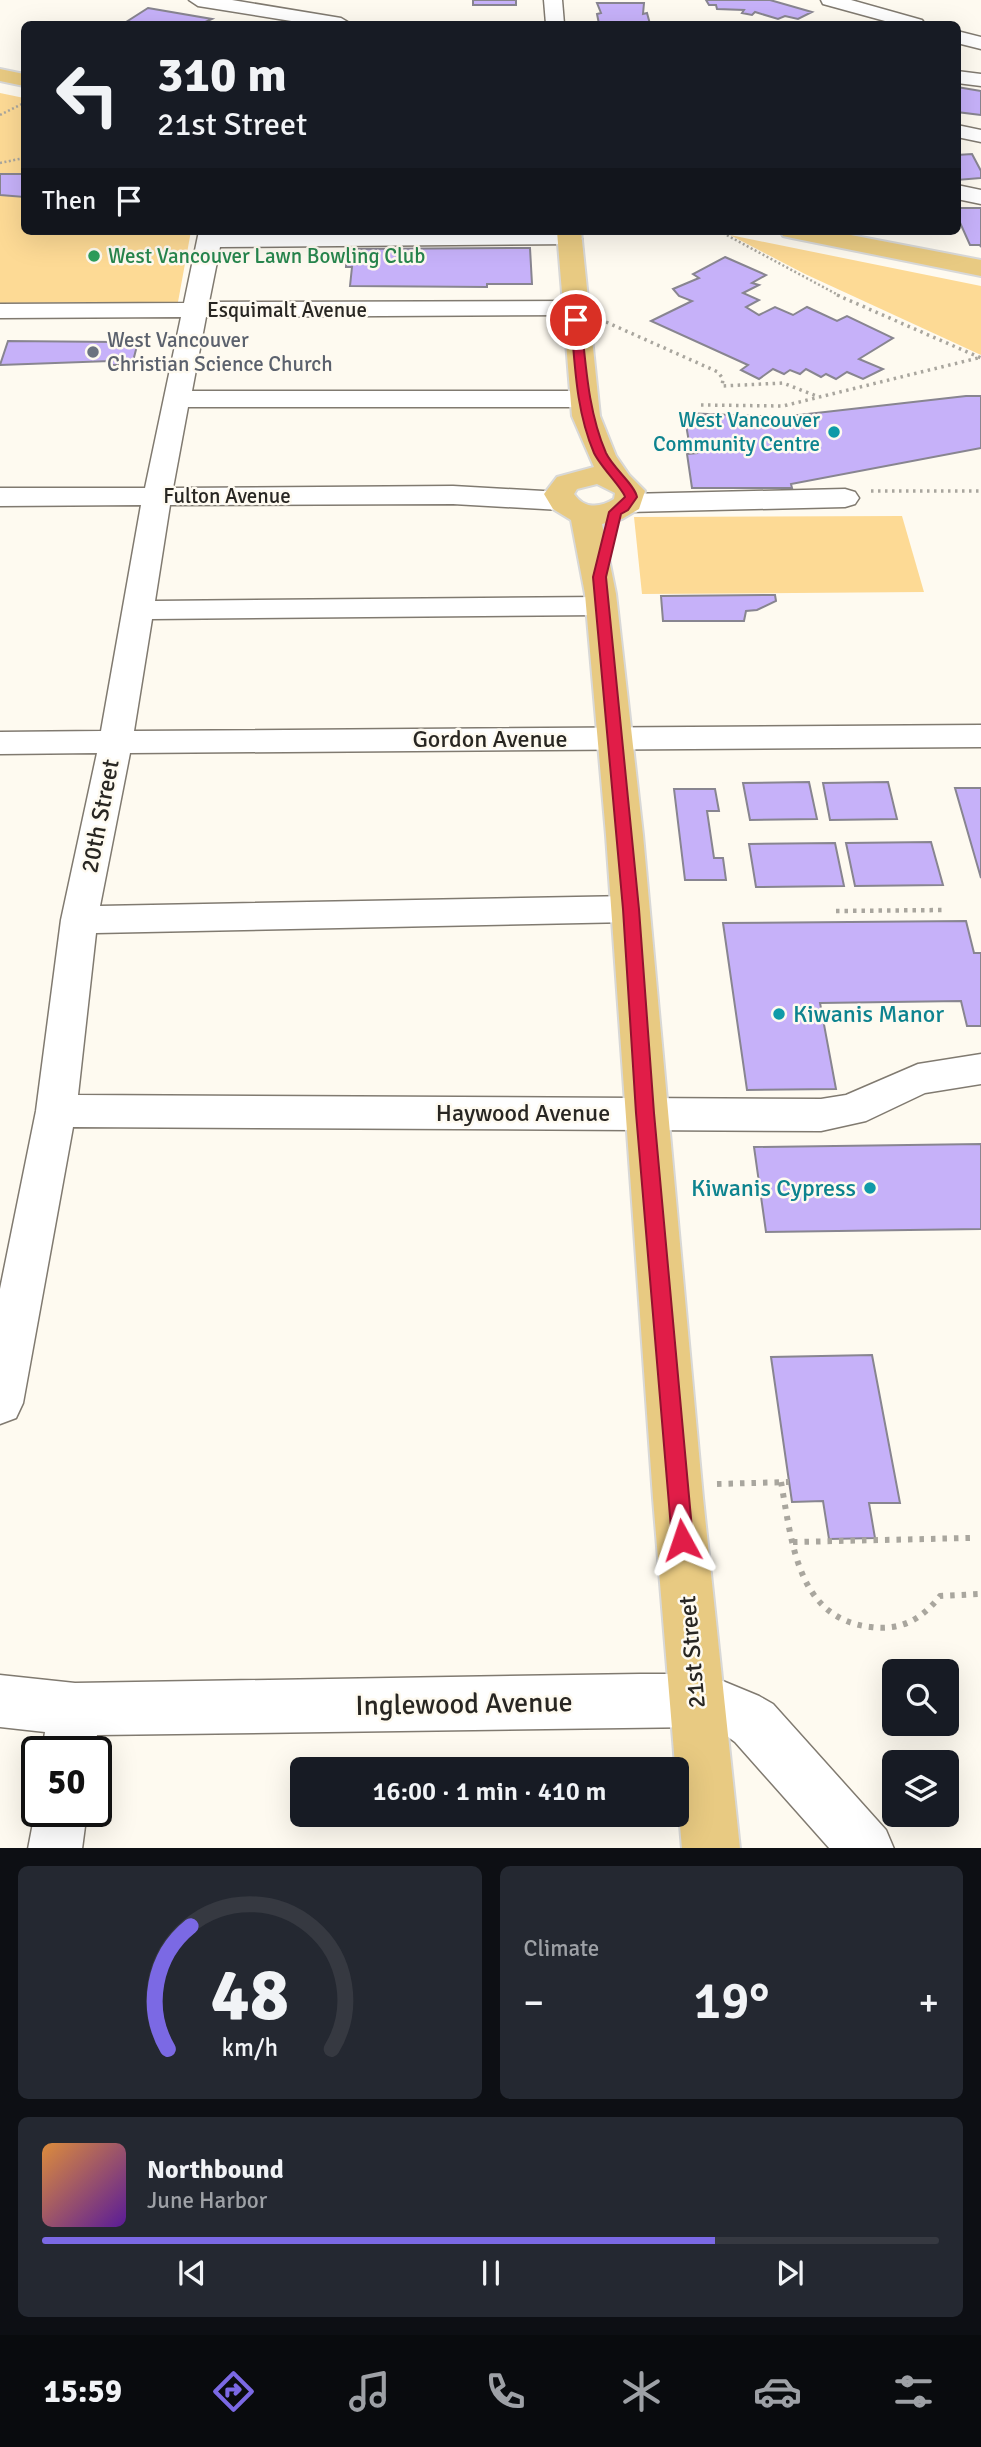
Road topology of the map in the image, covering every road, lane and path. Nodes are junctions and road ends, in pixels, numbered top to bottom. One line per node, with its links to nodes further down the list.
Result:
1 (198, 0): 4 (street)
2 (553, 0): 6 (street)
3 (830, 0): 7 (street)
4 (256, 18): 5 (street)
5 (348, 19)
6 (555, 21)
7 (904, 21)
8 (961, 38): 9 (street)
9 (981, 43)
10 (0, 75): 12 (main road)
11 (961, 78): 13 (street)
12 (21, 79)
13 (981, 80)
14 (21, 104): 15 (path)
15 (0, 115)
16 (961, 132): 17 (street)
17 (981, 136)
18 (21, 159): 19 (path)
19 (0, 163)
20 (961, 193): 21 (street)
21 (981, 197)
22 (570, 235): 25 (street); 29 (main road, 21st Street)
23 (725, 235): 30 (path)
24 (812, 235): 26 (main road)
25 (210, 236): 28 (street, 20th Street)
26 (981, 268)
27 (0, 311): 28 (street, Esquimalt Avenue)
28 (195, 311): 29 (street, Esquimalt Avenue); 32 (street, 20th Street)
29 (585, 314): 31 (path); 34 (main road, 21st Street)
30 (980, 358): 31 (path)
31 (819, 397): 33 (path)
32 (177, 399): 34 (street); 36 (street, 20th Street)
33 (701, 405)
34 (585, 408): 35 (main road, 21st Street); 37 (main road, 21st Street)
35 (572, 494): 36 (street, Fulton Avenue); 37 (main road); 37 (main road); 40 (main road, 21st Street)
36 (157, 496): 38 (street, Fulton Avenue); 41 (street, 20th Street)
37 (623, 496): 39 (street); 40 (main road, 21st Street)
38 (0, 497)
39 (845, 498)
40 (601, 591): 41 (street); 43 (main road, 21st Street)
41 (138, 610): 44 (street, 20th Street)
42 (981, 736): 43 (street, Gordon Avenue)
43 (613, 739): 44 (street, Gordon Avenue); 46 (main road, 21st Street)
44 (116, 741): 45 (street, Gordon Avenue); 49 (street, 20th Street)
45 (0, 743)
46 (631, 909): 49 (street); 52 (main road, 21st Street)
47 (836, 911): 48 (path)
48 (944, 911)
49 (79, 920): 51 (street, 20th Street)
50 (981, 1069): 52 (street, Haywood Avenue)
51 (56, 1111): 52 (street, Haywood Avenue); 53 (street, 20th Street)
52 (645, 1113): 58 (main road, 21st Street)
53 (0, 1403)
54 (716, 1484): 56 (path)
55 (970, 1538): 56 (path)
56 (793, 1542): 57 (path)
57 (980, 1594)
58 (696, 1700): 60 (street, Inglewood Avenue); 63 (main road, 21st Street); 64 (street, Inglewood Avenue)
59 (0, 1702): 60 (street, Inglewood Avenue)
60 (71, 1730)
61 (58, 1827): 62 (street)
62 (55, 1848)
63 (711, 1848)
64 (866, 1848)

